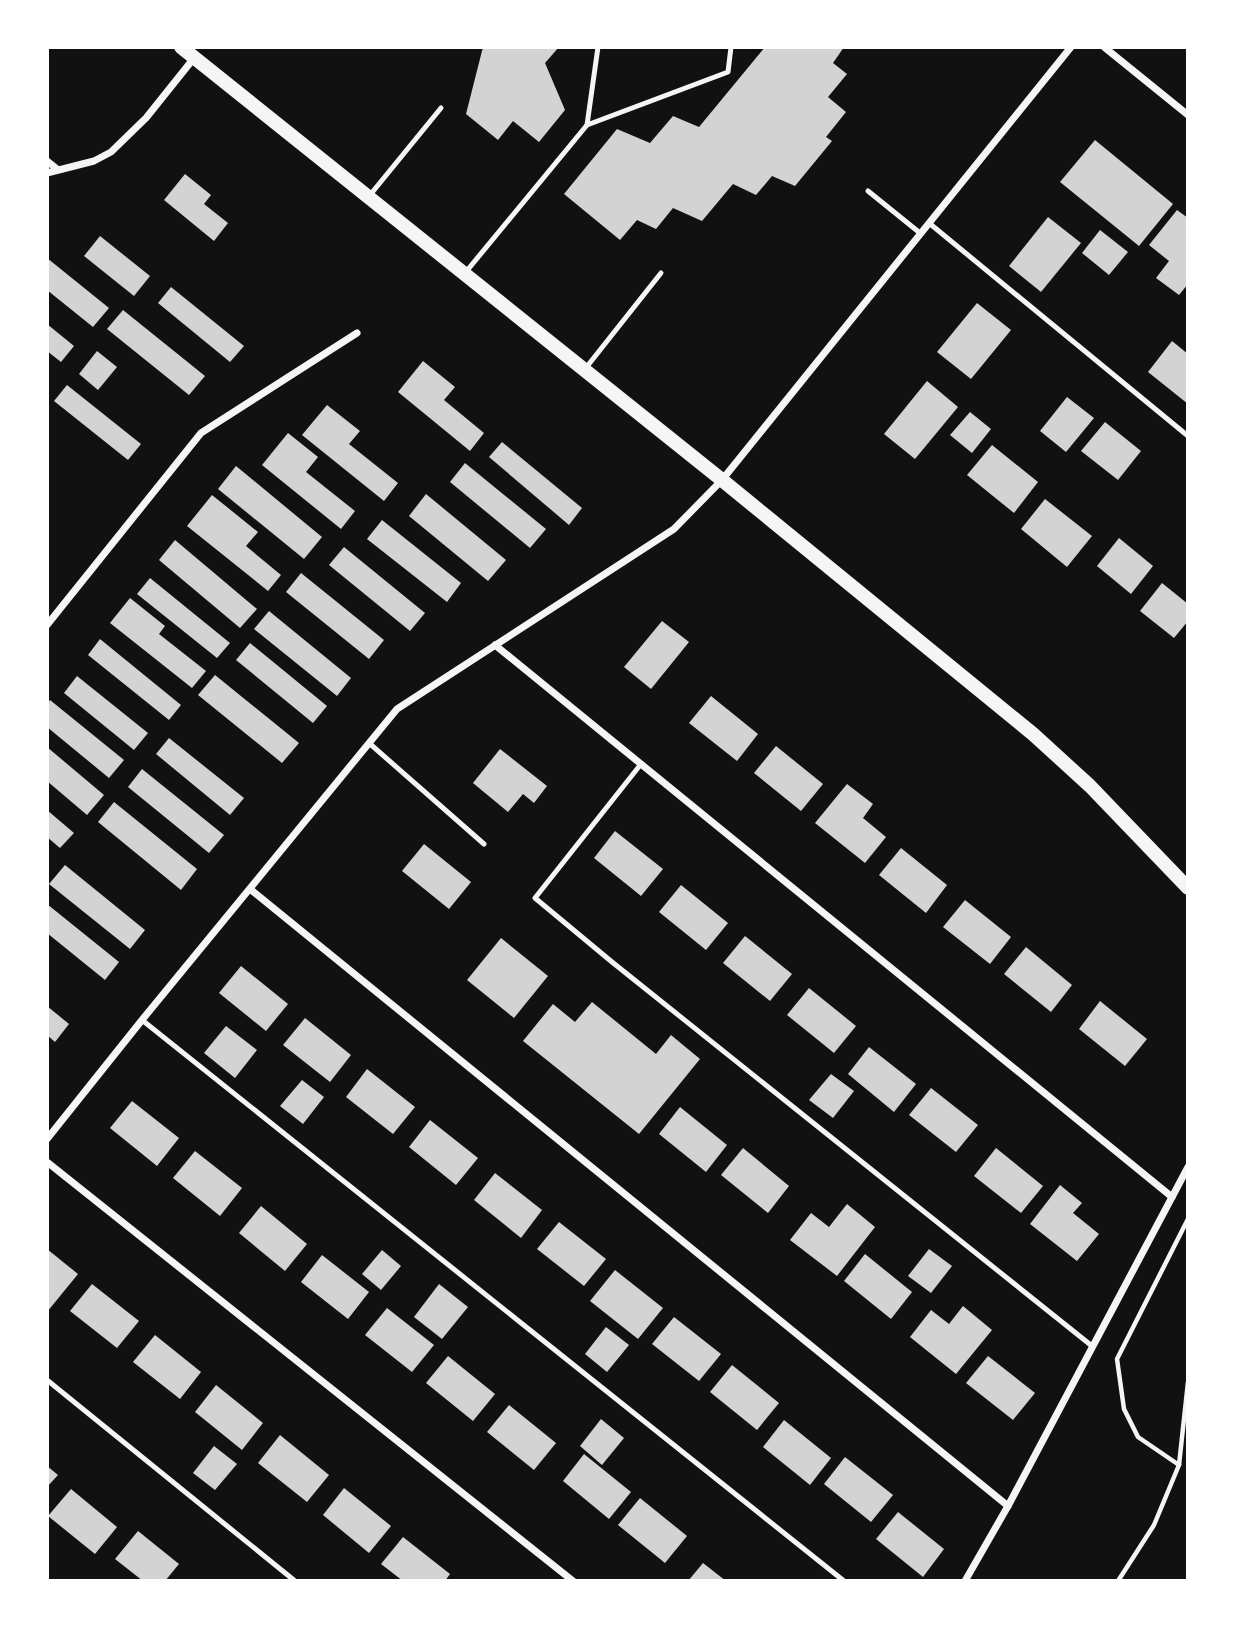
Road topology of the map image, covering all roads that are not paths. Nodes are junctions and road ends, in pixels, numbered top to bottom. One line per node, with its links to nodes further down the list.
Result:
1 (181, 47): 6 (main road)
2 (598, 47): 9 (lane)
3 (731, 47): 9 (lane)
4 (1071, 47): 15 (street)
5 (1104, 47): 8 (street)
6 (194, 58): 11 (street); 14 (main road)
7 (441, 108): 14 (lane)
8 (1188, 115)
9 (587, 125): 18 (lane)
10 (47, 161): 11 (street)
11 (57, 169): 12 (street)
12 (47, 173)
13 (868, 191): 16 (lane)
14 (368, 197): 18 (main road)
15 (929, 223): 16 (street); 21 (lane)
16 (920, 233): 22 (street)
17 (661, 273): 20 (lane)
18 (464, 274): 20 (main road)
19 (357, 333): 23 (street)
20 (584, 370): 22 (main road)
21 (1188, 436)
22 (722, 480): 24 (street); 28 (main road)
23 (47, 625)
24 (495, 645): 25 (street); 26 (street)
25 (369, 743): 27 (lane); 29 (street)
26 (641, 764): 34 (street); 35 (lane)
27 (484, 844)
28 (1188, 888)
29 (250, 889): 30 (street); 37 (street)
30 (142, 1020): 31 (street); 40 (lane)
31 (47, 1139)
32 (47, 1161): 39 (street)
33 (1188, 1167): 34 (street)
34 (1172, 1197): 35 (street)
35 (1092, 1346): 37 (street)
36 (47, 1380): 38 (lane)
37 (1008, 1506): 41 (street)
38 (295, 1581)
39 (573, 1581)
40 (844, 1581)
41 (965, 1581)

